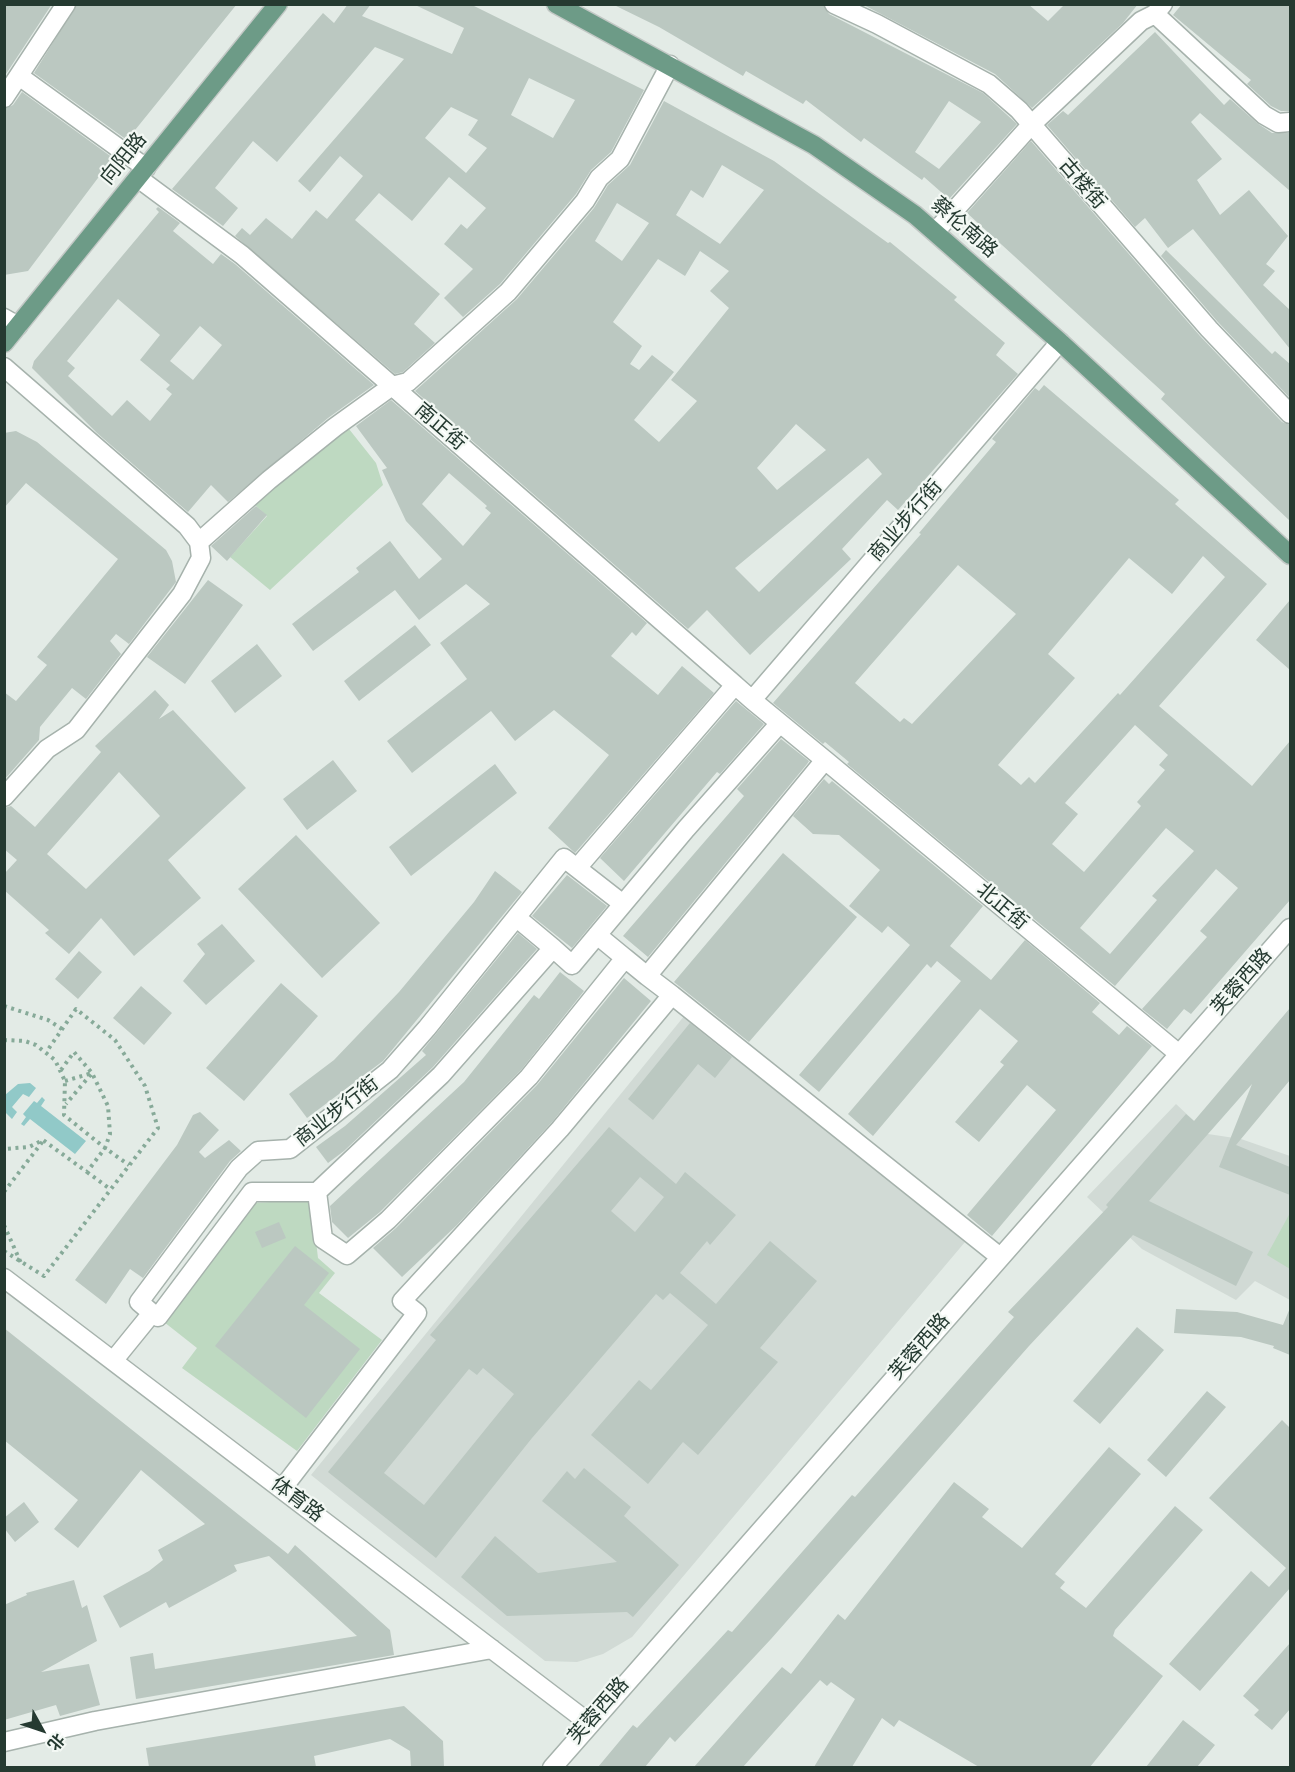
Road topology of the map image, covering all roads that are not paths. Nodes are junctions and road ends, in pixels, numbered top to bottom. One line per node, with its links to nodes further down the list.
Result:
1 (66, 4): 7 (street)
2 (278, 4): 11 (main road, 向阳路)
3 (556, 4): 6 (main road, 蔡伦南路)
4 (834, 4): 10 (street, 古楼街)
5 (1159, 9): 9 (street); 10 (street)
6 (670, 65): 12 (main road, 蔡伦南路); 17 (street)
7 (19, 76): 8 (street); 11 (street, 南正街)
8 (4, 98)
9 (1290, 122)
10 (1031, 125): 12 (street); 18 (street, 古楼街)
11 (142, 173): 13 (main road, 向阳路); 17 (street, 南正街)
12 (935, 232): 14 (main road, 蔡伦南路)
13 (11, 322): 15 (main road, 向阳路)
14 (1060, 342): 20 (main road, 蔡伦南路); 22 (street, 商业步行街)
15 (4, 343)
16 (4, 367): 19 (street)
17 (392, 386): 19 (street); 21 (street, 南正街)
18 (1290, 414)
19 (199, 542): 25 (street)
20 (1290, 555)
21 (735, 685): 22 (street); 26 (street)
22 (752, 700): 23 (street)
23 (780, 723): 24 (street); 27 (street)
24 (825, 760): 33 (street); 35 (street, 北正街)
25 (4, 796)
26 (577, 868): 27 (street); 28 (street, 商业步行街)
27 (623, 904): 30 (street)
28 (517, 918): 31 (street); 39 (street, 商业步行街)
29 (1290, 928): 35 (street, 芙蓉西路)
30 (597, 935): 31 (street); 32 (street)
31 (553, 948): 36 (street, 商业步行街)
32 (625, 958): 33 (street); 36 (street)
33 (647, 976): 34 (street)
34 (672, 995): 37 (street); 41 (street)
35 (1179, 1054): 37 (street, 芙蓉西路)
36 (317, 1192): 39 (street)
37 (1000, 1257): 43 (street, 芙蓉西路)
38 (4, 1278): 40 (street, 体育路)
39 (152, 1313): 40 (street)
40 (113, 1361): 41 (street, 体育路)
41 (282, 1489): 42 (street, 体育路)
42 (492, 1649): 43 (street, 体育路); 44 (street)
43 (589, 1722): 45 (street, 芙蓉西路)
44 (4, 1742)
45 (552, 1767)

